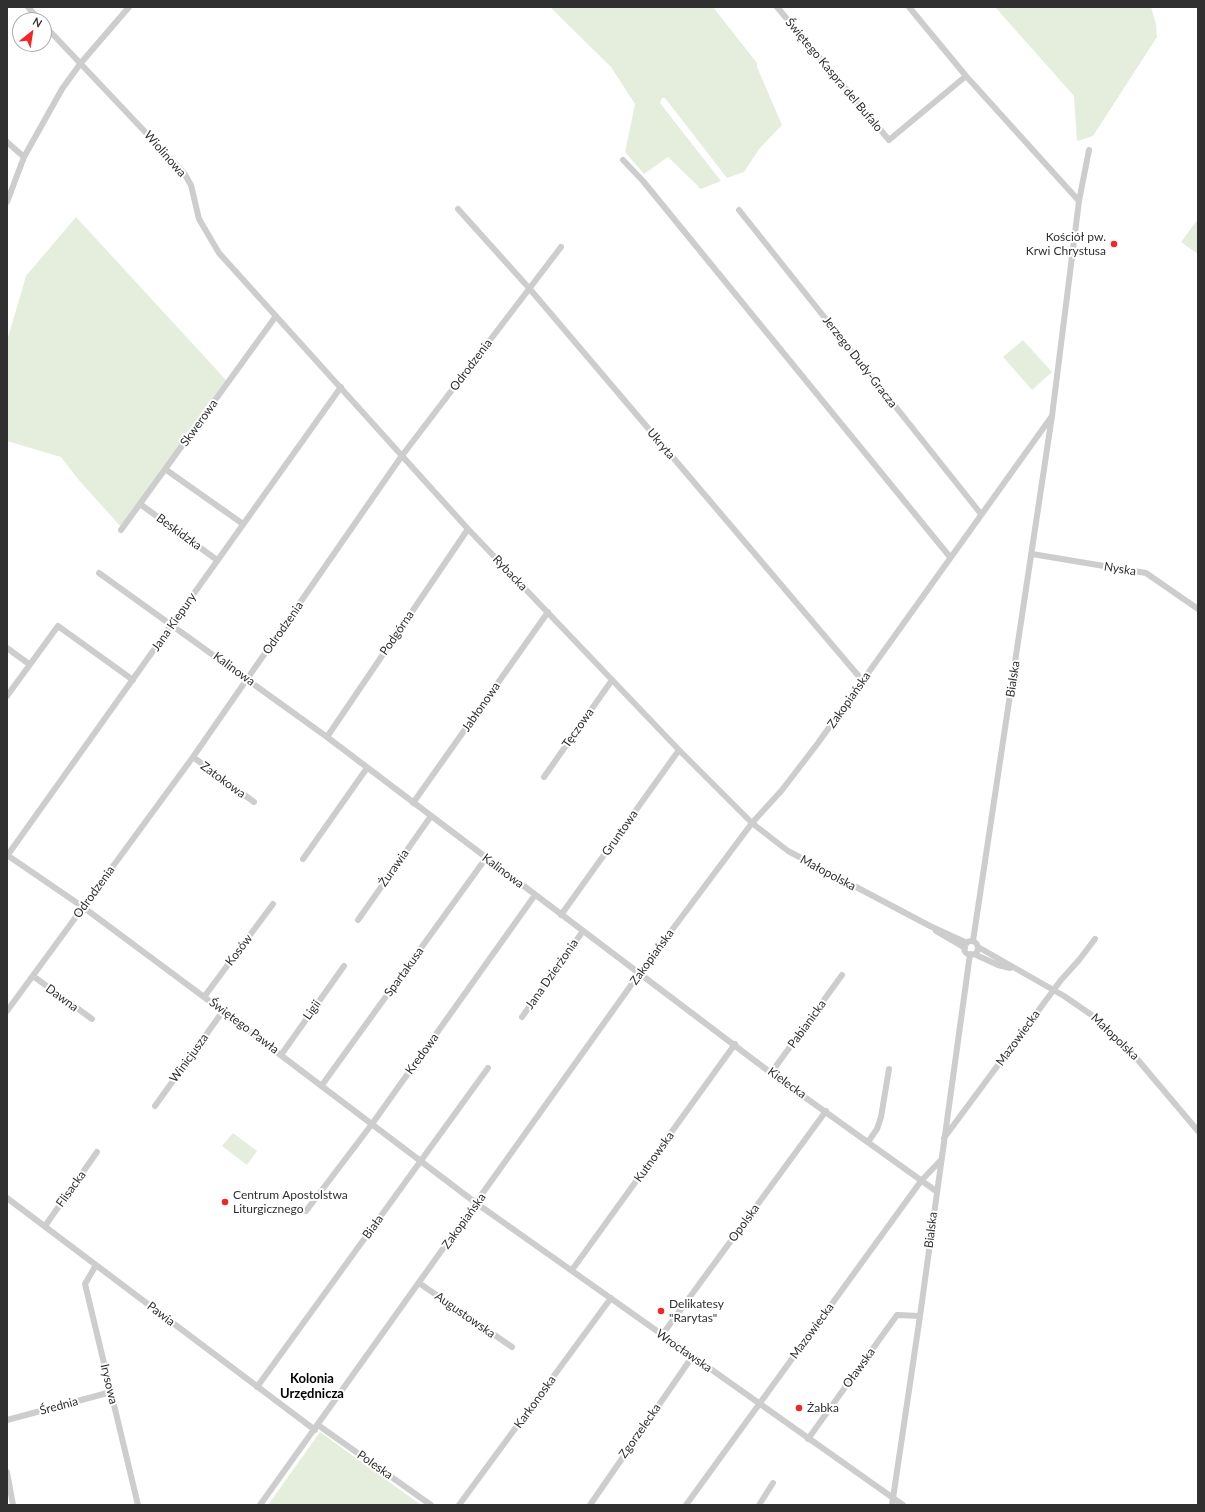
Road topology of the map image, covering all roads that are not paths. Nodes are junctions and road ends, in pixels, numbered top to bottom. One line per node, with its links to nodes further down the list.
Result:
1 (129, 7): 5 (street)
2 (777, 7): 6 (street, Świętego Kaspra del Bufalo)
3 (909, 7): 6 (street)
4 (52, 34): 5 (street, Wiolinowa)
5 (80, 64): 9 (street); 17 (street, Wiolinowa)
6 (966, 76): 11 (street)
7 (7, 142): 9 (street)
8 (1089, 150): 11 (street)
9 (24, 157): 12 (street)
10 (624, 160): 28 (street)
11 (1079, 201): 19 (street)
12 (7, 202)
13 (458, 209): 16 (street, Ukryta)
14 (740, 210): 23 (street, Jerzego Dudy-Gracza)
15 (561, 247): 16 (street, Odrodzenia)
16 (529, 288): 20 (street, Odrodzenia); 39 (street, Ukryta)
17 (276, 316): 18 (street, Rybacka); 21 (street, Skwerowa)
18 (341, 387): 20 (street, Rybacka); 24 (street, Jana Kiepury)
19 (1052, 416): 23 (street, Zakopiańska); 27 (street, Bialska)
20 (401, 456): 25 (street, Rybacka); 36 (street, Odrodzenia)
21 (165, 469): 22 (street, Skwerowa); 24 (street)
22 (140, 504): 26 (street, Skwerowa); 29 (street, Beskidzka)
23 (981, 514): 28 (street, Zakopiańska)
24 (243, 524): 29 (street, Jana Kiepury)
25 (468, 529): 32 (street, Rybacka); 41 (street, Podgórna)
26 (121, 530)
27 (1032, 554): 31 (street, Nyska); 60 (street, Bialska)
28 (950, 557): 39 (street, Zakopiańska)
29 (217, 560): 33 (street, Jana Kiepury)
30 (99, 573): 33 (street, Kalinowa)
31 (1198, 609)
32 (548, 612): 38 (street, Rybacka); 47 (street, Jabłonowa)
33 (172, 625): 36 (street, Kalinowa); 37 (street, Jana Kiepury)
34 (7, 648): 35 (street)
35 (29, 664): 37 (street); 40 (street)
36 (248, 679): 41 (street, Kalinowa); 43 (street, Odrodzenia)
37 (133, 680): 50 (street, Jana Kiepury)
38 (612, 680): 42 (street, Rybacka); 45 (street, Tęczowa)
39 (862, 680): 49 (street, Zakopiańska)
40 (7, 696)
41 (327, 737): 44 (street, Kalinowa)
42 (679, 750): 49 (street, Rybacka); 56 (street, Gruntowa)
43 (193, 757): 46 (street, Zatokowa); 55 (street, Odrodzenia)
44 (367, 768): 47 (street, Kalinowa); 52 (street)
45 (544, 777)
46 (254, 802)
47 (414, 803): 48 (street, Kalinowa)
48 (431, 816): 51 (street, Kalinowa); 57 (street, Żurawia)
49 (752, 823): 60 (street, Małopolska); 65 (street, Zakopiańska)
50 (7, 856): 55 (street, Świętego Pawła)
51 (486, 858): 53 (street, Kalinowa); 79 (street, Spartakusa)
52 (304, 859)
53 (535, 895): 56 (street, Kalinowa); 82 (street, Kredowa)
54 (273, 904): 69 (street, Kosów)
55 (83, 907): 67 (street, Odrodzenia); 69 (street, Świętego Pawła)
56 (562, 915): 58 (street, Kalinowa)
57 (358, 920)
58 (583, 931): 65 (street, Kalinowa); 72 (street, Jana Dzierżonia)
59 (1095, 939): 68 (street, Mazowiecka)
60 (968, 944): 61 (street, Małopolska); 62 (street)
61 (978, 947): 62 (street); 64 (street, Małopolska)
62 (972, 954): 64 (street, Małopolska); 84 (street, Bialska)
63 (344, 966): 75 (street, Ligii)
64 (1012, 968): 68 (street, Małopolska)
65 (639, 974): 74 (street, Kielecka); 92 (street, Zakopiańska)
66 (842, 975): 78 (street, Pabianicka)
67 (33, 976): 70 (street, Odrodzenia); 73 (street, Dawna)
68 (1054, 990): 83 (street, Małopolska); 84 (street, Mazowiecka)
69 (204, 997): 71 (street, Świętego Pawła)
70 (7, 1011)
71 (223, 1011): 75 (street, Świętego Pawła); 80 (street, Winicjusza)
72 (522, 1017)
73 (92, 1019)
74 (735, 1044): 78 (street, Kielecka); 96 (street, Kutnowska)
75 (281, 1055): 79 (street, Świętego Pawła)
76 (488, 1068): 88 (street, Biała)
77 (889, 1069): 85 (street)
78 (771, 1073): 81 (street, Kielecka)
79 (322, 1085): 82 (street, Świętego Pawła)
80 (155, 1106)
81 (826, 1111): 85 (street, Kielecka); 100 (street, Opolska)
82 (372, 1124): 88 (street, Świętego Pawła); 93 (street, Kredowa)
83 (1198, 1131)
84 (944, 1140): 87 (street, Bialska)
85 (868, 1142): 89 (street, Kielecka)
86 (98, 1152): 94 (street, Flisacka)
87 (941, 1160): 89 (street, Mazowiecka); 90 (street, Bialska)
88 (421, 1161): 92 (street, Świętego Pawła); 103 (street, Biała)
89 (921, 1181): 90 (street, Kielecka); 105 (street, Mazowiecka)
90 (936, 1190): 99 (street, Bialska)
91 (7, 1198): 94 (street, Pawia)
92 (476, 1203): 96 (street, Wrocławska); 97 (street, Zakopiańska)
93 (306, 1211)
94 (44, 1226): 95 (street, Pawia)
95 (96, 1265): 103 (street, Pawia); 104 (street, Irysowa)
96 (572, 1270): 98 (street, Wrocławska)
97 (419, 1283): 101 (street, Augustowska); 107 (street, Zakopiańska)
98 (611, 1298): 100 (street, Wrocławska); 116 (street, Karkonoska)
99 (920, 1316): 108 (street, Oławska); 111 (street, Bialska)
100 (662, 1335): 102 (street, Wrocławska)
101 (512, 1347)
102 (692, 1356): 105 (street, Wrocławska); 117 (street, Zgorzelecka)
103 (257, 1387): 107 (street, Pawia)
104 (111, 1392): 106 (street, Średnia); 113 (street, Irysowa)
105 (759, 1404): 108 (street, Wrocławska); 118 (street, Mazowiecka)
106 (7, 1420)
107 (316, 1428): 114 (street, Zakopiańska); 115 (street, Poleska)
108 (808, 1439): 111 (street, Wrocławska)
109 (7, 1472): 112 (street)
110 (773, 1483): 119 (street)
111 (892, 1502): 120 (street, Wrocławska)
112 (13, 1505)
113 (138, 1505)
114 (260, 1505)
115 (431, 1505)
116 (459, 1505)
117 (590, 1505)
118 (687, 1505)
119 (759, 1505)
120 (903, 1505)

